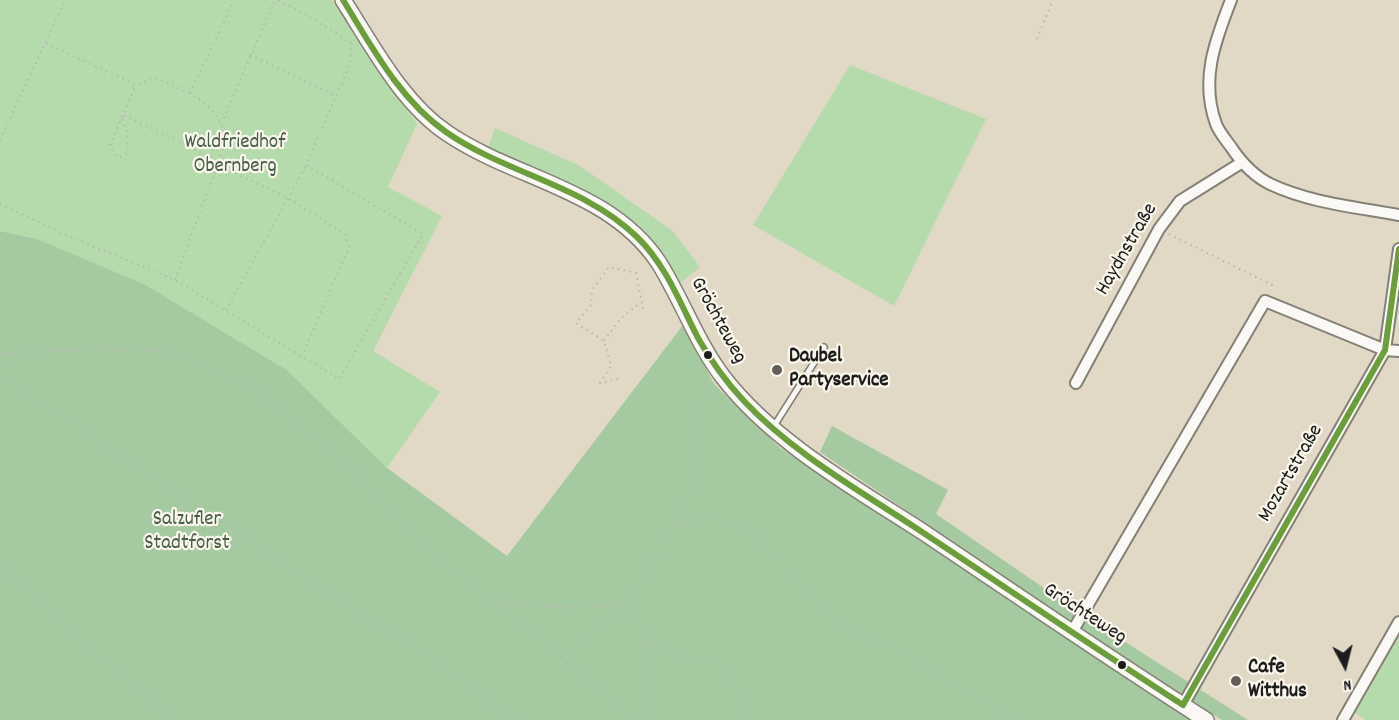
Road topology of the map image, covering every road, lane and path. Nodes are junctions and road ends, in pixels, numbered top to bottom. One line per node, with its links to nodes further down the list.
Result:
1 (65, 0): 8 (path)
2 (234, 0): 11 (path)
3 (276, 0): 9 (path); 12 (path)
4 (343, 0): 35 (street, Gröchteweg)
5 (1053, 0): 7 (path)
6 (1231, 0): 16 (street)
7 (1037, 39)
8 (46, 43): 10 (path); 15 (path)
9 (250, 56): 12 (path); 14 (path)
10 (136, 85): 11 (path); 13 (path)
11 (190, 93): 14 (path)
12 (336, 96): 18 (path)
13 (123, 117): 13 (path); 17 (path)
14 (221, 124): 17 (path)
15 (0, 140)
16 (1241, 163): 21 (street); 22 (street, Haydnstraße)
17 (218, 165): 19 (path); 24 (path)
18 (306, 165): 19 (path); 34 (path)
19 (288, 198): 28 (path); 34 (path)
20 (0, 204): 24 (path)
21 (1399, 215)
22 (1159, 229): 25 (path); 39 (street, Haydnstraße)
23 (1399, 249): 31 (street, Mozartstraße)
24 (175, 280): 28 (path)
25 (1265, 301): 31 (street); 46 (street)
26 (642, 302): 27 (path); 29 (path); 29 (path)
27 (643, 309)
28 (226, 310): 34 (path)
29 (604, 341): 38 (path)
30 (824, 347): 40 (lane)
31 (1385, 350): 32 (street); 49 (street, Mozartstraße)
32 (1399, 351)
33 (0, 353): 36 (path); 43 (path)
34 (302, 357)
35 (715, 365): 40 (street, Gröchteweg); 41 (path)
36 (0, 368)
37 (0, 376): 51 (path)
38 (618, 379)
39 (1076, 383)
40 (773, 428): 46 (street, Gröchteweg)
41 (673, 528): 44 (path); 55 (path)
42 (0, 567): 50 (path)
43 (487, 599): 44 (path); 48 (path)
44 (628, 604): 47 (path); 48 (path)
45 (1399, 622): 57 (street)
46 (1071, 632): 49 (street, Gröchteweg)
47 (648, 640): 53 (path); 54 (path)
48 (561, 657): 52 (path)
49 (1182, 705): 56 (street, Gröchteweg)
50 (173, 720)
51 (515, 720)
52 (630, 720)
53 (653, 720)
54 (747, 720)
55 (1016, 720)
56 (1206, 720)
57 (1343, 720)

